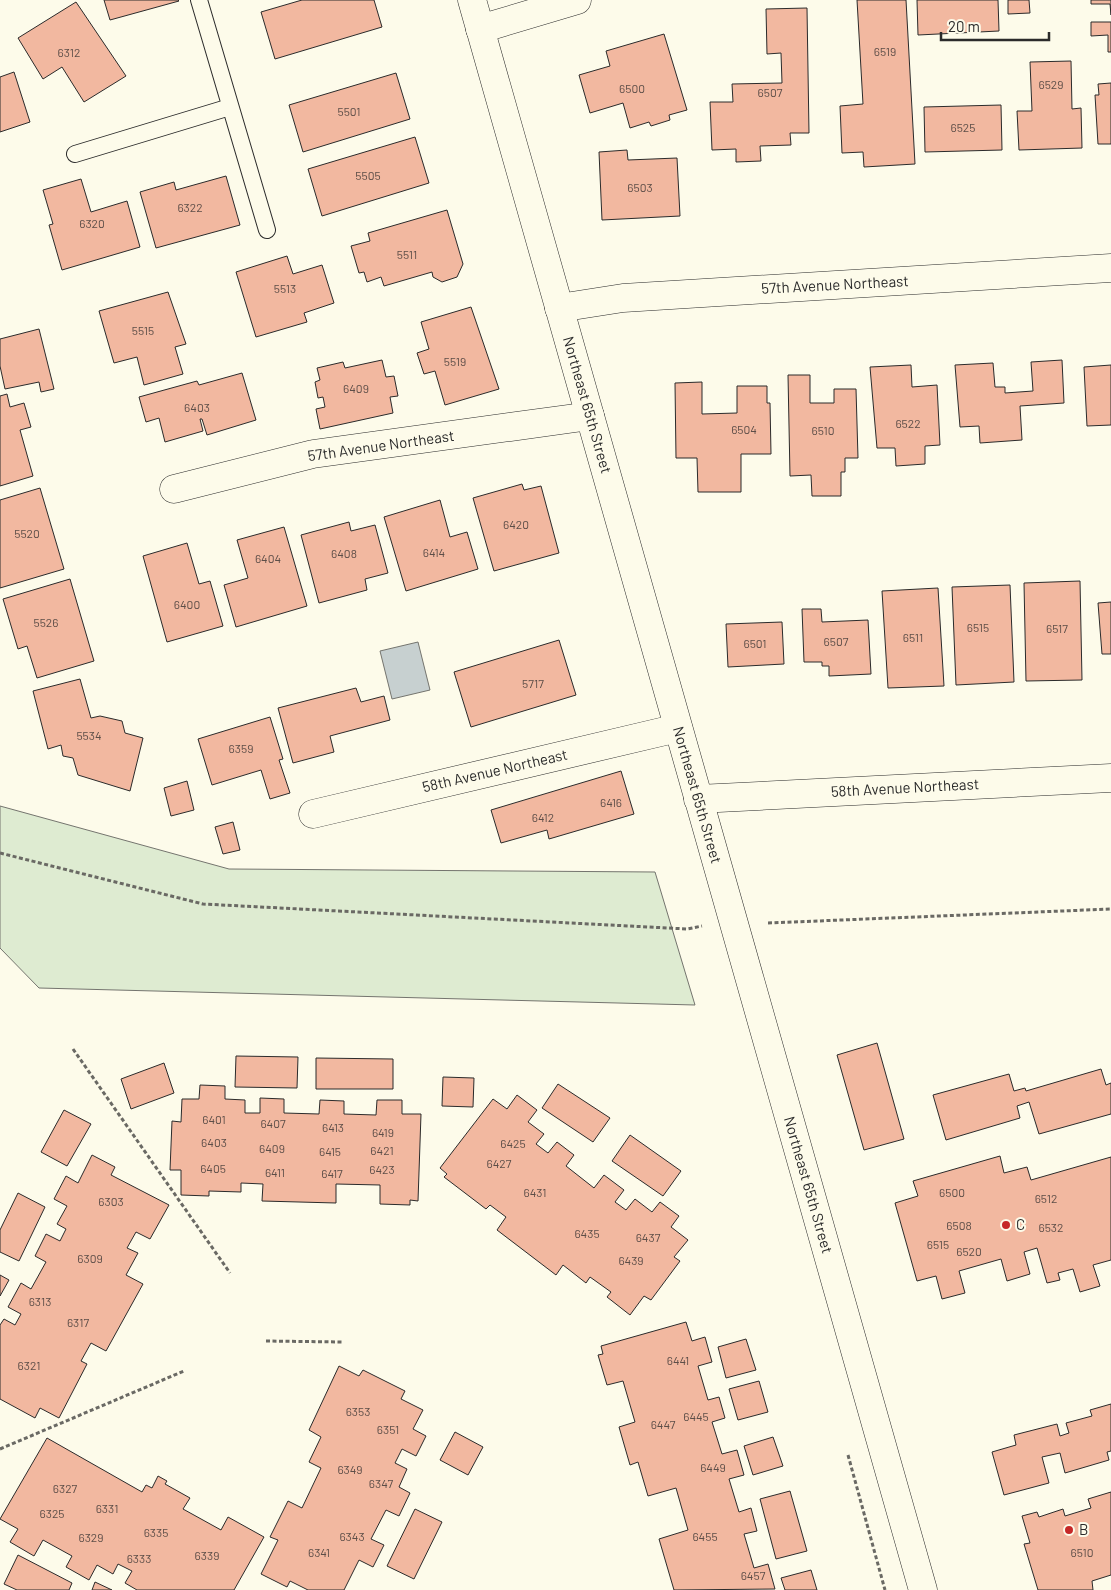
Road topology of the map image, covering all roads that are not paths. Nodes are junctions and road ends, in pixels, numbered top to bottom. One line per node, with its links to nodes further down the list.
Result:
1 (198, 0): 5 (lane)
2 (472, 0): 4 (street, Northeast 65th Street)
3 (577, 0): 4 (street)
4 (480, 29): 9 (street, Northeast 65th Street)
5 (230, 107): 6 (lane); 7 (lane)
6 (74, 154)
7 (267, 230)
8 (1111, 268): 9 (street, 57th Avenue Northeast)
9 (559, 308): 10 (street, Northeast 65th Street)
10 (590, 416): 11 (street, 57th Avenue Northeast); 12 (street, Northeast 65th Street)
11 (174, 489)
12 (678, 728): 14 (street, Northeast 65th Street); 15 (street, 58th Avenue Northeast)
13 (1111, 778): 14 (street, 58th Avenue Northeast)
14 (698, 799): 16 (street, Northeast 65th Street)
15 (313, 814)
16 (922, 1590)

